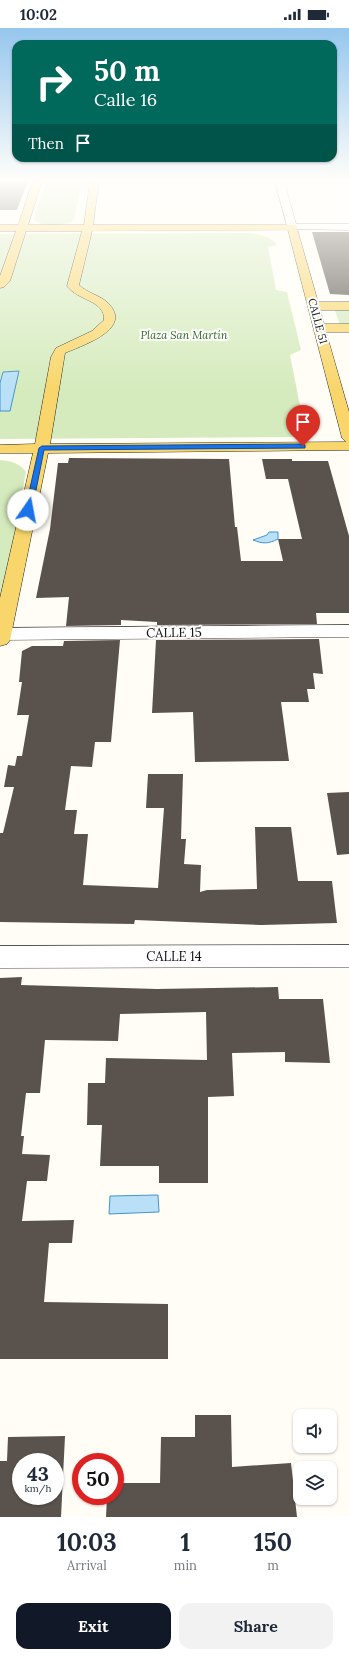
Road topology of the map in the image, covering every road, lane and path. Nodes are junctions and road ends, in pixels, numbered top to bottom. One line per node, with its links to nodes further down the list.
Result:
1 (15, 250): 4 (main road)
2 (82, 250): 11 (main road)
3 (299, 250): 5 (main road, CALLE 51)
4 (0, 285)
5 (314, 306): 6 (main road); 7 (main road, CALLE 51)
6 (349, 306)
7 (319, 328): 8 (main road); 9 (main road, CALLE 51)
8 (349, 328)
9 (349, 438)
10 (349, 446): 11 (main road)
11 (42, 448): 12 (main road); 14 (main road)
12 (0, 449)
13 (349, 630): 14 (street, CALLE 15)
14 (0, 636)
15 (349, 956): 16 (street, CALLE 14)
16 (0, 957)

